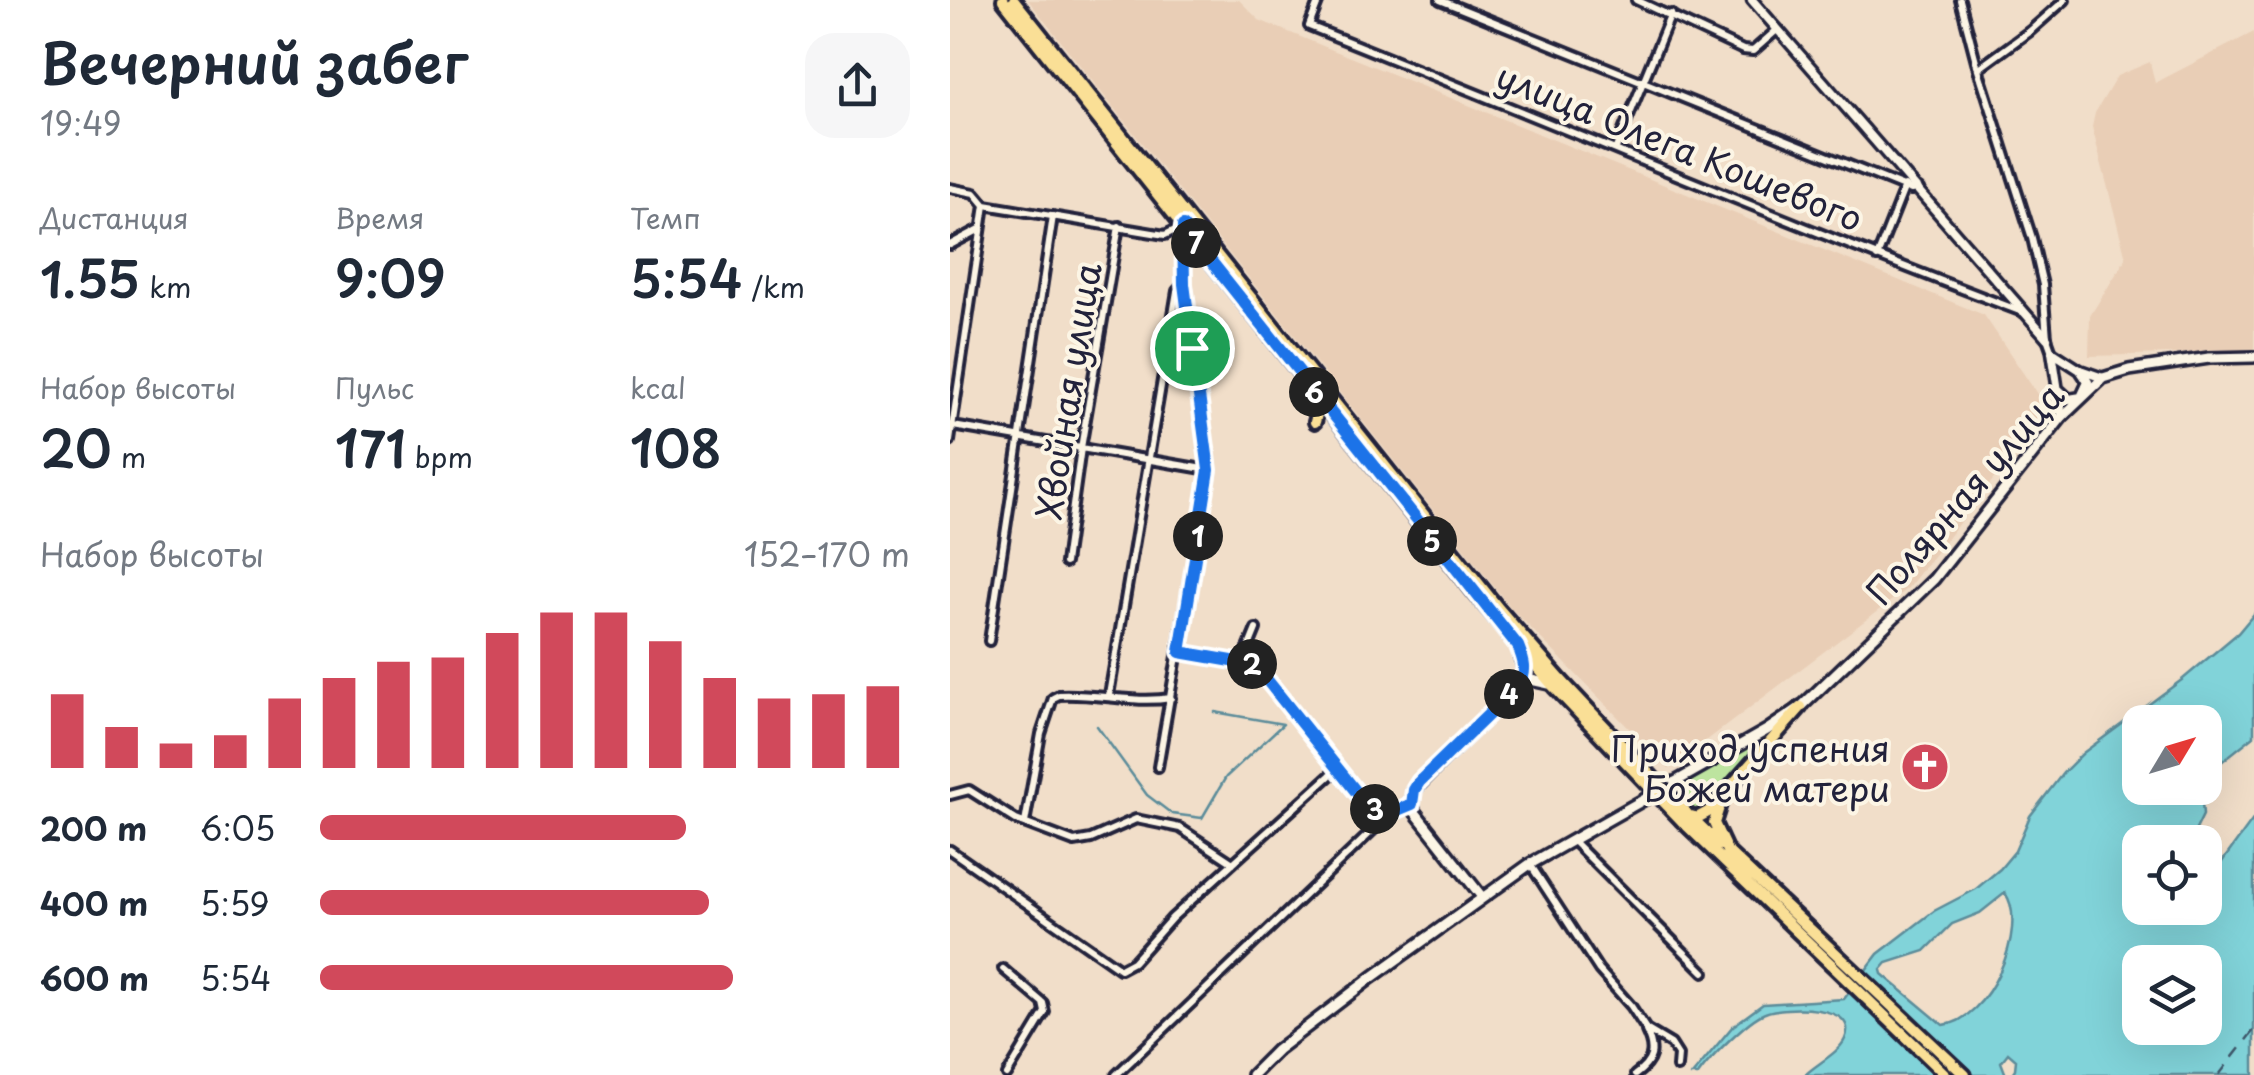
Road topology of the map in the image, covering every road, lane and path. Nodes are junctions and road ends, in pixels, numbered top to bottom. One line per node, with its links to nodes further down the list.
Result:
1 (1003, 0): 20 (main road)
2 (1014, 0): 48 (main road)
3 (1319, 0): 13 (street, улица Олега Кошевого)
4 (1440, 0): 12 (street)
5 (1636, 0): 9 (street)
6 (1752, 0): 10 (street)
7 (1960, 0): 11 (street)
8 (2065, 0): 11 (street)
9 (1671, 14): 10 (street); 12 (street)
10 (1778, 29): 16 (street)
11 (1978, 69): 26 (street)
12 (1643, 82): 13 (street); 14 (street)
13 (1616, 148): 23 (street, улица Олега Кошевого)
14 (1904, 186): 16 (street); 23 (street)
15 (950, 188): 17 (street)
16 (1920, 189): 25 (street)
17 (984, 205): 18 (street); 21 (street)
18 (1053, 216): 19 (street); 37 (street)
19 (1119, 226): 20 (street); 39 (street, Хвойная улица)
20 (1183, 226): 24 (street); 32 (main road)
21 (981, 229): 22 (street); 36 (street)
22 (950, 245)
23 (1876, 257): 25 (street, улица Олега Кошевого)
24 (1184, 284): 40 (street); 41 (street)
25 (2031, 315): 26 (street)
26 (2047, 338): 27 (street)
27 (2052, 352): 29 (street); 31 (street)
28 (2254, 356): 30 (main road, Полярная улица)
29 (2080, 370): 30 (street); 31 (street); 33 (street)
30 (2102, 378): 33 (main road, Полярная улица)
31 (2057, 385): 33 (street); 34 (street)
32 (1309, 386): 35 (main road); 45 (main road)
33 (2081, 397): 34 (main road, Полярная улица)
34 (2062, 417): 52 (main road, Полярная улица)
35 (1316, 422)
36 (953, 426): 37 (street); 38 (street)
37 (1018, 438): 39 (street); 44 (street)
38 (950, 441)
39 (1081, 448): 40 (street); 42 (street, Хвойная улица)
40 (1147, 460): 41 (street); 50 (street)
41 (1209, 470): 46 (street)
42 (1065, 563)
43 (1256, 629): 47 (street)
44 (989, 641)
45 (1518, 646): 48 (main road); 49 (main road)
46 (1180, 652): 47 (street); 51 (street)
47 (1243, 661): 54 (street)
48 (1558, 683): 49 (main road); 59 (main road, bridge)
49 (1518, 686): 57 (main road)
50 (1110, 696): 51 (street); 60 (street)
51 (1171, 698): 53 (street)
52 (1801, 707): 56 (main road); 61 (main road, Полярная улица)
53 (1158, 767)
54 (1336, 770): 58 (street); 63 (street)
55 (950, 795): 60 (street)
56 (1722, 798): 59 (main road); 65 (main road)
57 (1412, 804): 58 (street); 66 (main road)
58 (1388, 814): 73 (street)
59 (1685, 818): 65 (main road); 67 (main road)
60 (1026, 823): 63 (street)
61 (1572, 839): 64 (main road, Полярная улица); 69 (street)
62 (950, 850): 63 (street)
63 (1233, 862)
64 (1530, 864): 66 (main road, Полярная улица); 70 (street)
65 (1743, 868): 67 (main road)
66 (1482, 897): 74 (main road, Полярная улица)
67 (1809, 937): 76 (main road); 77 (main road)
68 (1003, 970): 72 (street)
69 (1704, 972)
70 (1646, 1029): 71 (street); 75 (street)
71 (1677, 1067)
72 (1007, 1075)
73 (1116, 1075)
74 (1252, 1075)
75 (1635, 1075)
76 (1946, 1075)
77 (1965, 1075)

